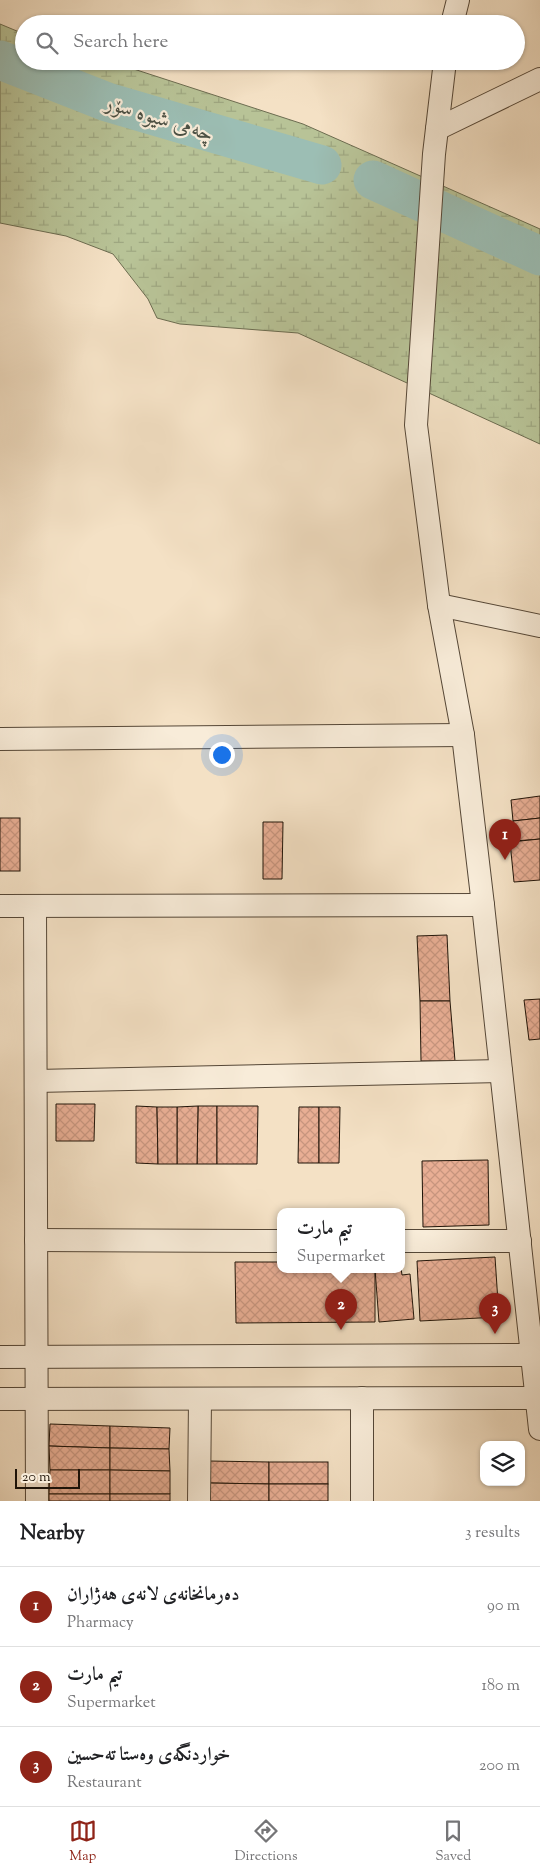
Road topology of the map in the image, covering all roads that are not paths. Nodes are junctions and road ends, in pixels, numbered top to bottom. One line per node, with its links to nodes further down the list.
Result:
1 (458, 0): 2 (street)
2 (454, 15)
3 (444, 70): 5 (street)
4 (540, 79): 5 (street)
5 (437, 129): 6 (street)
6 (439, 605): 7 (street); 8 (street)
7 (540, 626)
8 (463, 735): 9 (street); 10 (street)
9 (0, 739)
10 (483, 905): 12 (street); 13 (street)
11 (0, 906): 12 (street)
12 (35, 906): 14 (street)
13 (501, 1071): 14 (street); 18 (street)
14 (36, 1081): 15 (street)
15 (36, 1240): 16 (street); 21 (street)
16 (277, 1241)
17 (405, 1241): 18 (street)
18 (520, 1241): 19 (street)
19 (532, 1355): 21 (street); 23 (street)
20 (0, 1357): 21 (street)
21 (36, 1357): 26 (street)
22 (362, 1398): 23 (street); 25 (street); 30 (street)
23 (537, 1398): 27 (street)
24 (0, 1399): 26 (street)
25 (200, 1399): 26 (street); 29 (street)
26 (36, 1400): 28 (street)
27 (540, 1429)
28 (37, 1501)
29 (198, 1501)
30 (362, 1501)

